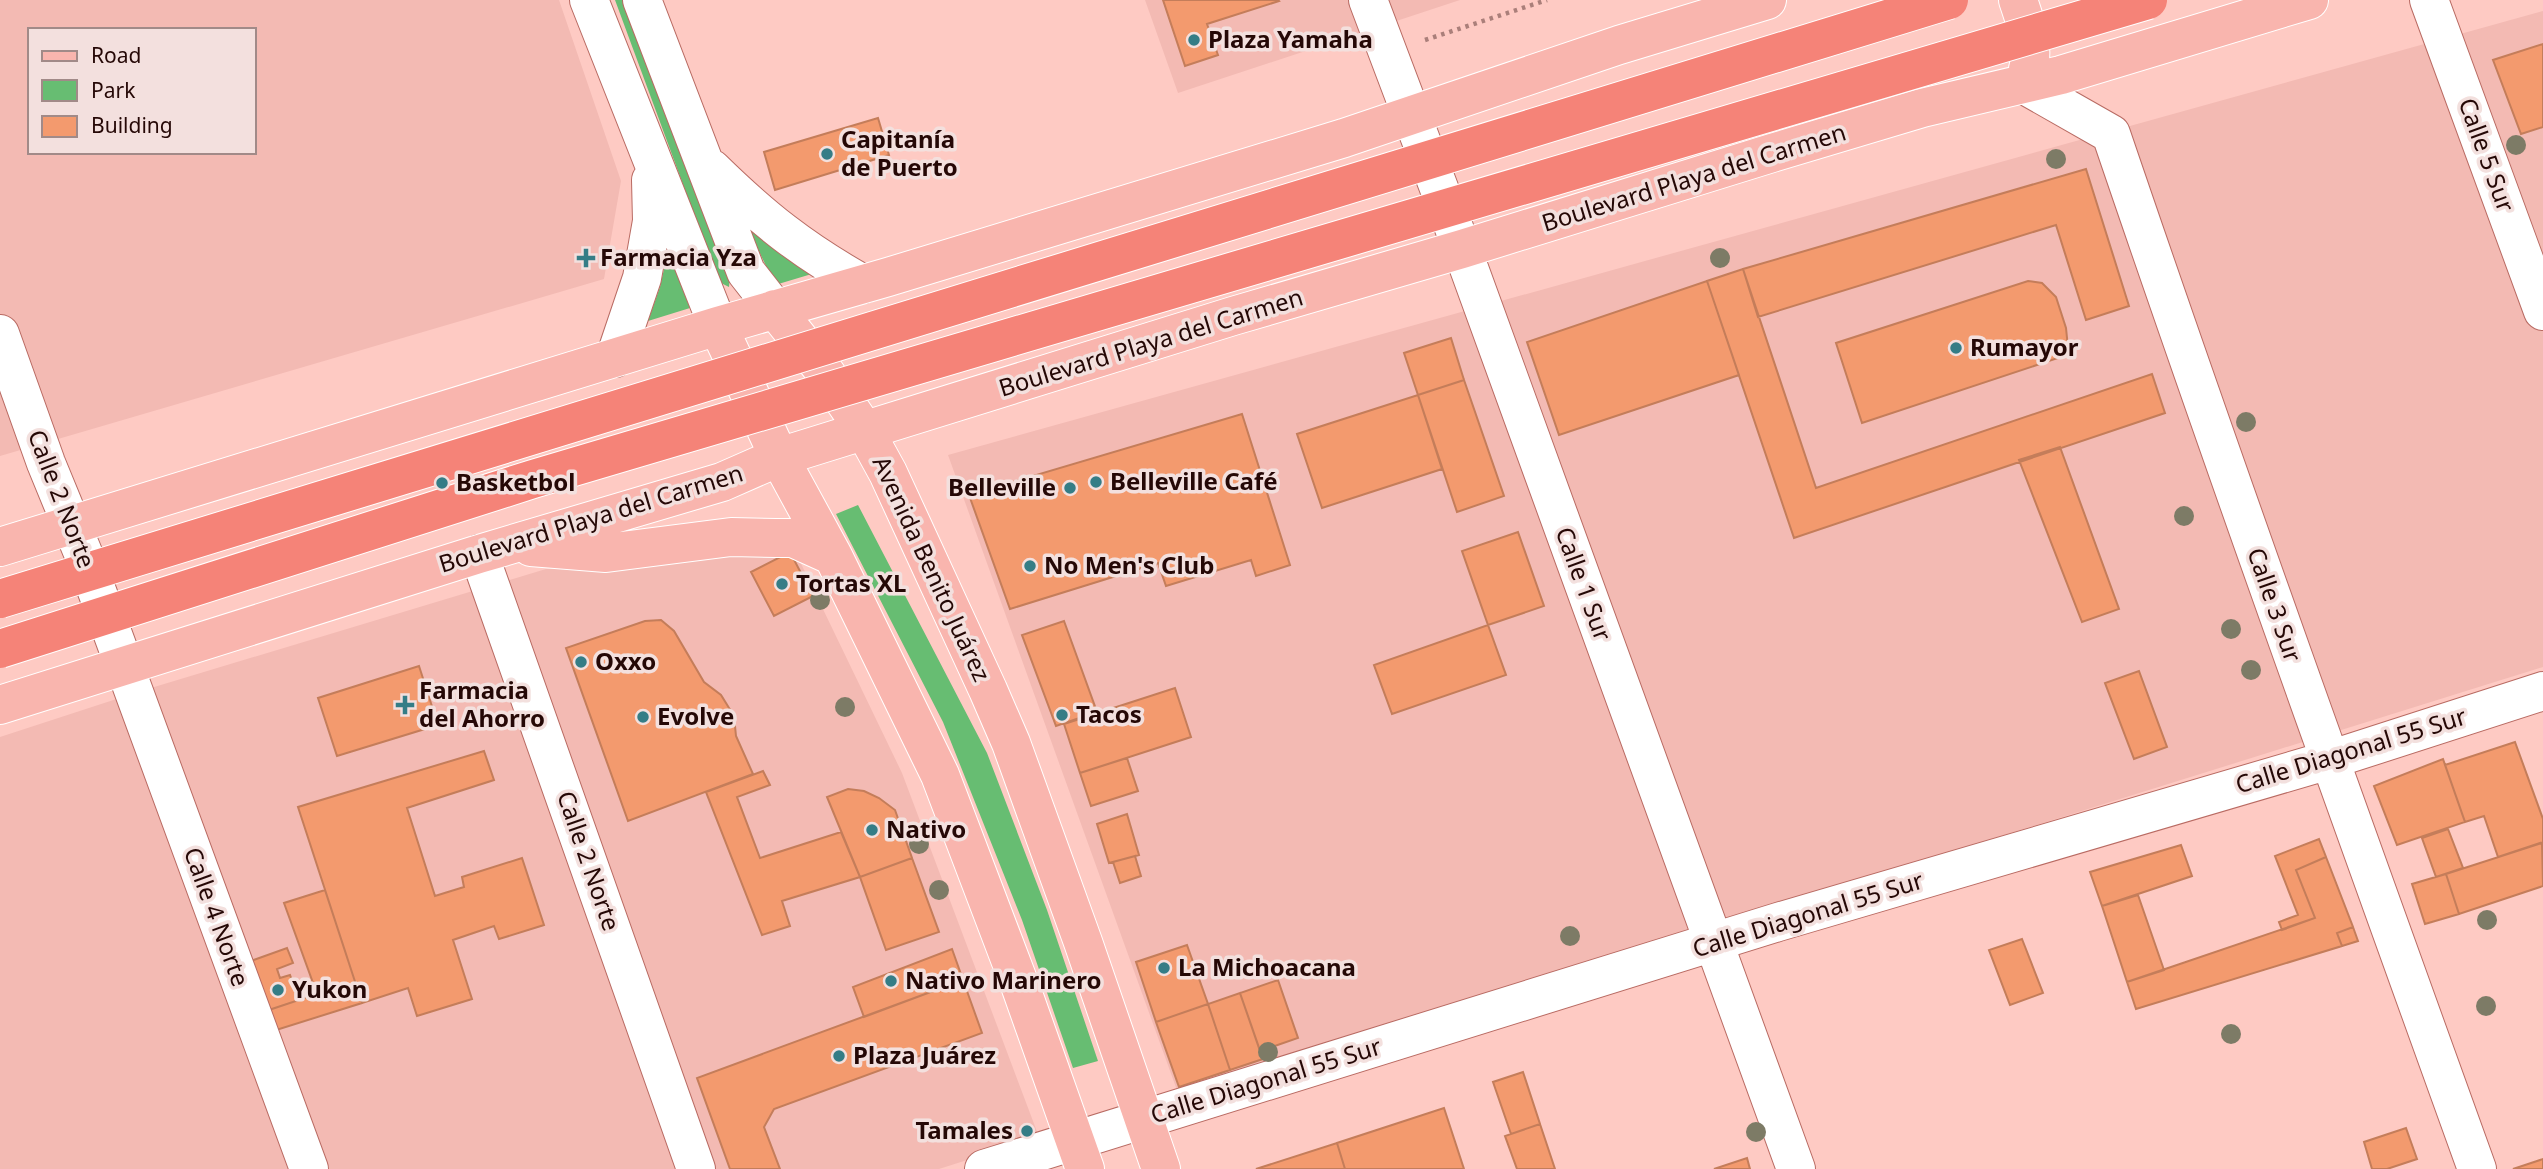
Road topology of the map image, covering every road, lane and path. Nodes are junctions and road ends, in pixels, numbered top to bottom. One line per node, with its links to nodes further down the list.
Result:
1 (589, 0): 14 (street)
2 (642, 0): 15 (street, Avenida Benito Juárez)
3 (1368, 0): 13 (street, Calle 1 Sur)
4 (1547, 0): 11 (path)
5 (1768, 0): 13 (main road)
6 (1949, 0): 29 (highway, bridge)
7 (2018, 0): 12 (main road)
8 (2148, 0): 30 (highway, bridge)
9 (2309, 0): 12 (main road, Boulevard Playa del Carmen)
10 (2429, 0): 19 (street, Calle 5 Sur)
11 (1417, 43)
12 (2023, 84): 16 (main road, Boulevard Playa del Carmen); 34 (street, Calle 3 Sur)
13 (1412, 115): 16 (street, Calle 1 Sur); 17 (main road)
14 (651, 160): 20 (street); 22 (street)
15 (703, 160): 17 (street); 18 (street, Avenida Benito Juárez)
16 (1462, 249): 23 (main road, Boulevard Playa del Carmen); 35 (street, Calle 1 Sur)
17 (863, 284): 18 (main road)
18 (775, 309): 20 (main road); 23 (main road, Avenida Benito Juárez)
19 (2543, 311)
20 (718, 326): 22 (main road); 24 (main road)
21 (0, 334): 25 (street, Calle 2 Norte)
22 (615, 358): 25 (main road)
23 (865, 431): 24 (main road, Boulevard Playa del Carmen); 36 (main road, Avenida Benito Juárez)
24 (779, 457): 27 (main road, Boulevard Playa del Carmen); 28 (main road)
25 (72, 526): 26 (main road); 31 (street, Calle 2 Norte)
26 (0, 547)
27 (493, 549): 28 (main road); 31 (main road, Boulevard Playa del Carmen); 39 (street, Calle 2 Norte)
28 (833, 556): 37 (main road)
29 (0, 598)
30 (0, 649)
31 (123, 665): 33 (main road, Boulevard Playa del Carmen); 38 (street, Calle 4 Norte)
32 (2543, 691): 34 (street, Calle Diagonal 55 Sur)
33 (0, 705)
34 (2329, 760): 35 (street, Calle Diagonal 55 Sur); 43 (street, Calle 3 Sur)
35 (1714, 943): 36 (street, Calle Diagonal 55 Sur); 42 (street, Calle 1 Sur)
36 (1143, 1118): 37 (street, Calle Diagonal 55 Sur); 41 (main road, Avenida Benito Juárez)
37 (1079, 1154): 40 (street, Calle Diagonal 55 Sur)
38 (309, 1169)
39 (696, 1169)
40 (984, 1169)
41 (1161, 1169)
42 (1796, 1169)
43 (2477, 1169)

